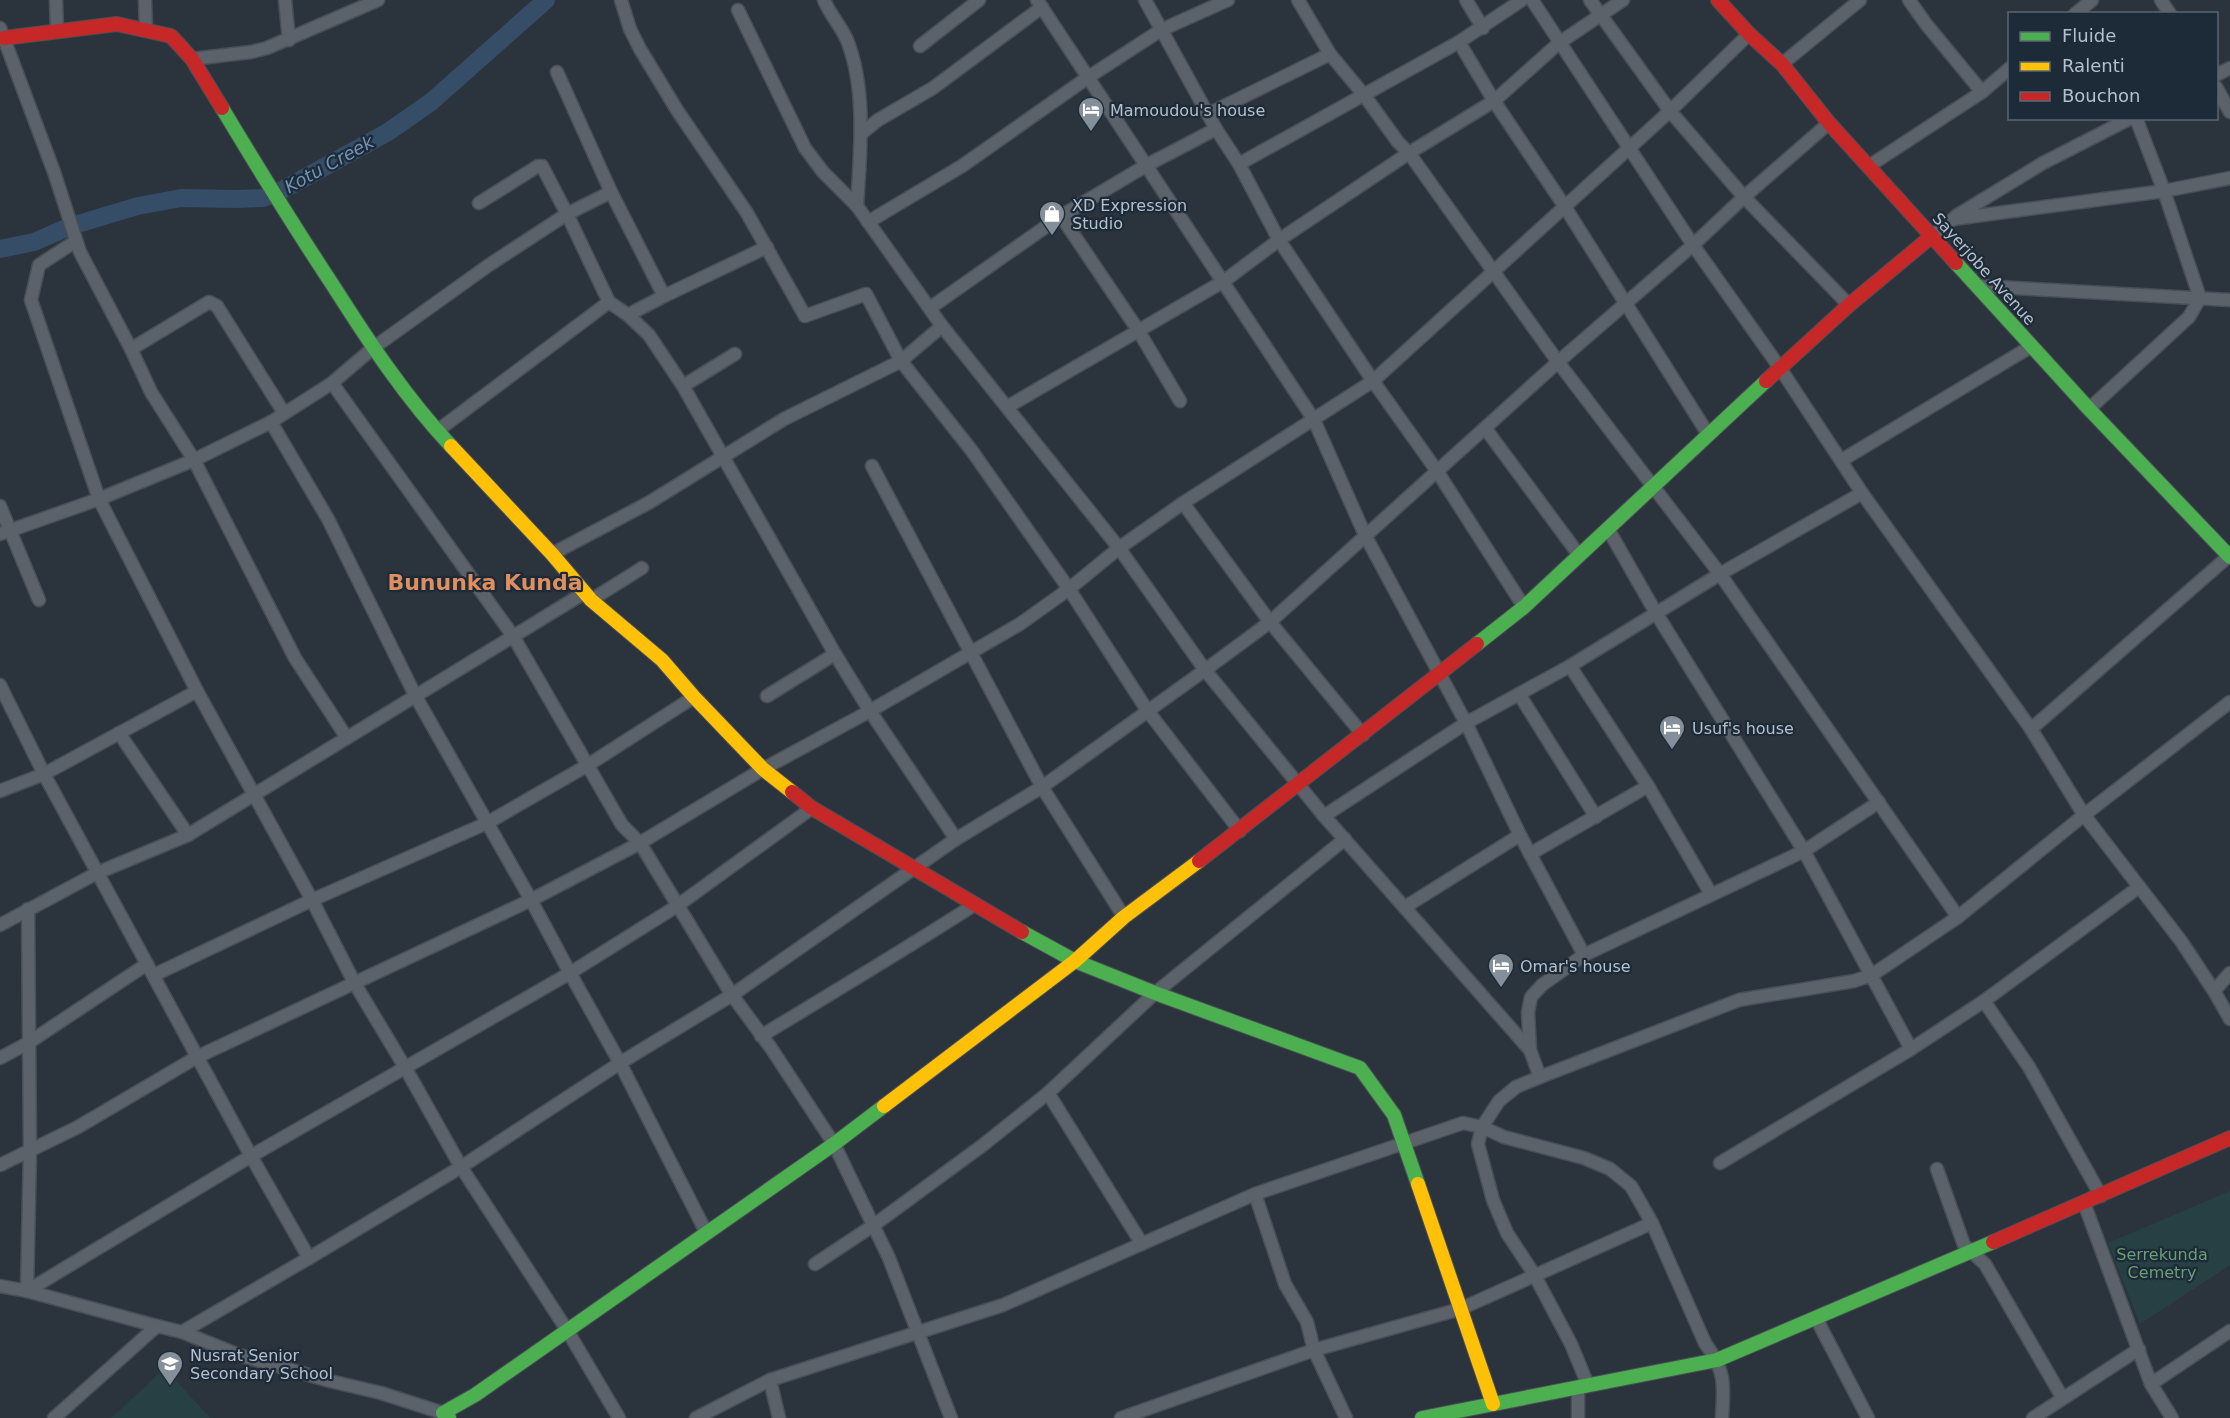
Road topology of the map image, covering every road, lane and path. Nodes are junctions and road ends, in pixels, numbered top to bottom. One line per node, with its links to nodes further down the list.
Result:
1 (56, 0): 27 (street)
2 (145, 0): 25 (street)
3 (285, 0): 30 (street)
4 (378, 0): 30 (street)
5 (621, 0): 72 (street)
6 (824, 0): 51 (street)
7 (979, 0): 33 (street)
8 (1145, 0): 26 (street)
9 (1228, 0): 26 (street)
10 (1298, 0): 34 (street)
11 (1466, 0): 24 (street)
12 (1522, 0): 24 (street)
13 (1532, 0): 32 (street)
14 (1590, 0): 23 (street)
15 (1623, 0): 23 (street)
16 (1718, 0): 29 (street, Sayerjobe Avenue)
17 (1860, 0): 36 (street)
18 (1909, 0): 41 (street)
19 (2091, 0): 22 (street)
20 (1040, 4): 39 (street); 51 (street)
21 (738, 10): 62 (street)
22 (2077, 12)
23 (1600, 14): 32 (street); 44 (street)
24 (1483, 28): 31 (street)
25 (146, 30): 27 (street); 35 (street)
26 (1161, 30): 39 (street); 46 (street)
27 (57, 31): 28 (street)
28 (2, 33): 70 (street)
29 (1749, 34): 36 (street, Sayerjobe Avenue); 44 (street)
30 (289, 40): 35 (street)
31 (1459, 42): 42 (street); 43 (street)
32 (1559, 44): 43 (street); 52 (street)
33 (920, 46)
34 (1330, 54): 42 (street); 46 (street)
35 (192, 59): 87 (street)
36 (1782, 64): 49 (street, Sayerjobe Avenue)
37 (2008, 70): 41 (street)
38 (557, 72): 59 (street)
39 (1087, 78): 55 (street); 67 (street)
40 (2218, 89): 45 (street)
41 (1982, 92): 56 (street)
42 (1364, 95): 53 (street); 54 (street)
43 (1494, 101): 53 (street); 63 (street)
44 (1670, 111): 52 (street); 60 (street)
45 (2230, 112)
46 (1208, 114): 50 (street)
47 (2127, 120): 66 (street)
48 (2137, 120): 58 (street)
49 (1829, 123): 56 (street, Sayerjobe Avenue); 60 (street)
50 (1216, 129): 54 (street); 55 (street)
51 (862, 133): 62 (street)
52 (1630, 147): 63 (street); 71 (street)
53 (1409, 153): 69 (street); 73 (street)
54 (1239, 164): 69 (street)
55 (1147, 165): 65 (street); 74 (street)
56 (1869, 166): 68 (street, Sayerjobe Avenue)
57 (2230, 178): 58 (street)
58 (2164, 190): 66 (street); 77 (street)
59 (611, 192): 64 (street); 76 (street)
60 (1744, 197): 71 (street); 81 (street)
61 (479, 203): 64 (street)
62 (857, 206): 67 (street)
63 (1565, 207): 73 (street); 80 (street)
64 (567, 214): 79 (street); 87 (street)
65 (1061, 216): 82 (street); 85 (street)
66 (1953, 219): 68 (street)
67 (868, 222): 82 (street)
68 (1932, 236): 75 (street, Sayerjobe Avenue); 81 (street)
69 (1279, 240): 74 (street); 93 (street)
70 (76, 241): 88 (street); 112 (street)
71 (1693, 245): 80 (street); 92 (street)
72 (767, 248): 76 (street); 90 (street)
73 (1494, 270): 91 (street); 93 (street)
74 (1224, 280): 85 (street); 100 (street)
75 (1978, 286): 77 (street); 86 (street, Sayerjobe Avenue)
76 (664, 296): 83 (street)
77 (2200, 298): 78 (street); 98 (street)
78 (2230, 300)
79 (609, 302): 83 (street); 103 (street)
80 (1626, 304): 91 (street); 104 (street)
81 (1850, 305): 92 (street)
82 (930, 308): 84 (street)
83 (628, 315): 95 (street)
84 (942, 326): 90 (street); 97 (street)
85 (1138, 330): 96 (street); 97 (street)
86 (2032, 346): 98 (street, Sayerjobe Avenue); 107 (street)
87 (374, 348): 94 (street); 103 (street)
88 (131, 349): 99 (street); 106 (street)
89 (735, 354): 95 (street)
90 (901, 361): 105 (street); 124 (street)
91 (1558, 362): 102 (street); 110 (street)
92 (1780, 368): 104 (street); 107 (street)
93 (1373, 381): 100 (street); 109 (street)
94 (332, 383): 99 (street); 130 (street)
95 (683, 386): 105 (street)
96 (1180, 401)
97 (1007, 407): 118 (street)
98 (2089, 409): 121 (street, Sayerjobe Avenue)
99 (284, 413): 101 (street)
100 (1314, 420): 113 (street); 117 (street)
101 (271, 422): 106 (street); 140 (street)
102 (1485, 428): 109 (street); 120 (street)
103 (437, 431): 119 (street)
104 (1708, 434): 110 (street)
105 (722, 455): 119 (street); 132 (street)
106 (194, 460): 112 (street); 149 (street)
107 (1842, 460): 111 (street)
108 (872, 466): 131 (street)
109 (1437, 471): 117 (street); 127 (street)
110 (1654, 486): 115 (street); 123 (street)
111 (1862, 493): 123 (street); 146 (street)
112 (99, 499): 116 (street); 137 (street)
113 (1183, 503): 118 (street); 129 (street)
114 (0, 506): 116 (street)
115 (1608, 529): 120 (street); 128 (street)
116 (5, 532): 126 (street)
117 (1365, 536): 129 (street); 135 (street)
118 (1119, 548): 124 (street); 134 (street)
119 (552, 554): 125 (street)
120 (1579, 555): 127 (street)
121 (2230, 556): 146 (street)
122 (642, 568): 125 (street)
123 (1720, 574): 128 (street); 158 (street)
124 (1069, 589): 131 (street); 143 (street)
125 (587, 596): 130 (street); 141 (street)
126 (39, 600)
127 (1524, 607): 135 (street)
128 (1656, 613): 133 (street); 170 (street)
129 (1270, 622): 134 (street); 148 (street)
130 (513, 636): 140 (street); 150 (street)
131 (972, 652): 144 (street); 155 (street)
132 (835, 654): 139 (street); 144 (street)
133 (1570, 666): 138 (street); 154 (street)
134 (1205, 670): 143 (street); 153 (street)
135 (1439, 673): 145 (street); 148 (street)
136 (0, 685): 152 (street)
137 (197, 691): 147 (street); 157 (street)
138 (1519, 694): 145 (street); 162 (street)
139 (767, 696)
140 (416, 697): 149 (street); 163 (street)
141 (694, 697): 150 (street); 151 (street)
142 (2230, 702): 160 (street)
143 (1147, 710): 155 (street); 164 (street)
144 (870, 711): 151 (street); 167 (street)
145 (1466, 723): 161 (street); 166 (street)
146 (2031, 729): 160 (street)
147 (119, 733): 152 (street); 165 (street)
148 (1363, 735): 153 (street)
149 (347, 738): 157 (street)
150 (588, 765): 163 (street); 169 (street)
151 (763, 769): 159 (street); 169 (street)
152 (44, 774): 156 (street); 173 (street)
153 (1300, 785): 161 (street); 164 (street)
154 (1648, 786): 162 (street); 175 (street)
155 (1042, 787): 167 (street); 182 (street)
156 (0, 791)
157 (255, 795): 165 (street); 176 (street)
158 (1879, 802): 170 (street); 183 (street)
159 (812, 808): 172 (street); 179 (street)
160 (2084, 815): 174 (street); 183 (street)
161 (1324, 816): 168 (street)
162 (1596, 817): 171 (street)
163 (487, 823): 176 (street); 177 (street)
164 (1240, 831): 182 (street)
165 (188, 835): 173 (street)
166 (1520, 835): 171 (street); 180 (street)
167 (956, 839): 172 (street)
168 (1346, 839): 180 (street); 194 (street)
169 (640, 843): 177 (street); 179 (street)
170 (1804, 851): 175 (street); 191 (street)
171 (1530, 854): 185 (street)
172 (914, 868): 178 (street); 195 (street)
173 (97, 873): 181 (street); 187 (street)
174 (2139, 887): 193 (street); 196 (street)
175 (1711, 894): 185 (street)
176 (312, 900): 190 (street); 192 (street)
177 (531, 900): 188 (street); 192 (street)
178 (974, 904): 186 (street); 198 (street)
179 (677, 906): 188 (street); 195 (street)
180 (1405, 907): 201 (street)
181 (28, 909): 184 (street); 199 (street)
182 (1124, 917): 186 (street)
183 (1958, 917): 191 (street)
184 (0, 925)
185 (1584, 955): 201 (street)
186 (1075, 961): 194 (street); 211 (street)
187 (147, 964): 190 (street); 199 (street)
188 (570, 973): 204 (street); 205 (street)
189 (2230, 973): 193 (street)
190 (154, 975): 202 (street)
191 (1872, 975): 200 (street); 206 (street)
192 (355, 984): 202 (street); 205 (street)
193 (2214, 991): 197 (street)
194 (1155, 993): 207 (street); 210 (street)
195 (732, 995): 198 (street); 204 (street)
196 (1983, 1001): 200 (street); 219 (street)
197 (2230, 1020)
198 (760, 1036): 211 (street)
199 (28, 1043): 203 (street); 212 (street)
200 (1911, 1049): 214 (street)
201 (1530, 1050): 206 (street)
202 (197, 1057): 212 (street); 213 (street)
203 (0, 1059)
204 (620, 1063): 216 (street); 223 (street)
205 (406, 1069): 213 (street); 216 (street)
206 (1540, 1077): 208 (street)
207 (1048, 1092): 222 (street); 224 (street)
208 (1482, 1126): 210 (street); 221 (street); 228 (street)
209 (2230, 1138): 219 (street)
210 (1403, 1142): 218 (street); 231 (street)
211 (834, 1144): 222 (street); 223 (street)
212 (30, 1150): 215 (street); 230 (street)
213 (251, 1156): 226 (street); 230 (street)
214 (1720, 1163)
215 (0, 1165)
216 (461, 1167): 226 (street); 234 (street)
217 (1936, 1169): 225 (street)
218 (1255, 1194): 224 (street); 239 (street)
219 (2101, 1196): 220 (street)
220 (2084, 1203): 225 (street); 238 (street)
221 (1652, 1223): 228 (street); 240 (street)
222 (874, 1226): 227 (street); 235 (street)
223 (705, 1232): 234 (street)
224 (1142, 1244): 235 (street)
225 (1970, 1252): 232 (street); 244 (street)
226 (309, 1258): 237 (street)
227 (815, 1264)
228 (1534, 1274): 231 (street); 243 (street)
229 (0, 1286): 230 (street)
230 (27, 1291): 233 (street)
231 (1460, 1309): 239 (street); 245 (street)
232 (1816, 1318): 240 (street); 257 (street)
233 (157, 1326): 237 (street); 247 (street)
234 (567, 1330): 246 (street); 248 (street)
235 (918, 1331): 241 (street); 251 (street)
236 (2230, 1331): 242 (street)
237 (182, 1332): 246 (street)
238 (2139, 1349): 242 (street); 244 (street)
239 (1314, 1350): 252 (street); 253 (street)
240 (1717, 1359): 243 (street); 256 (street)
241 (770, 1380): 249 (street); 250 (street)
242 (2151, 1384): 259 (street)
243 (1583, 1386): 245 (street); 255 (street)
244 (2062, 1397): 258 (street)
245 (1493, 1404): 254 (street)
246 (446, 1415)
247 (54, 1418)
248 (619, 1418)
249 (696, 1418)
250 (779, 1418)
251 (951, 1418)
252 (1121, 1418)
253 (1346, 1418)
254 (1422, 1418)
255 (1578, 1418)
256 (1722, 1418)
257 (1868, 1418)
258 (2033, 1418)
259 (2172, 1418)

